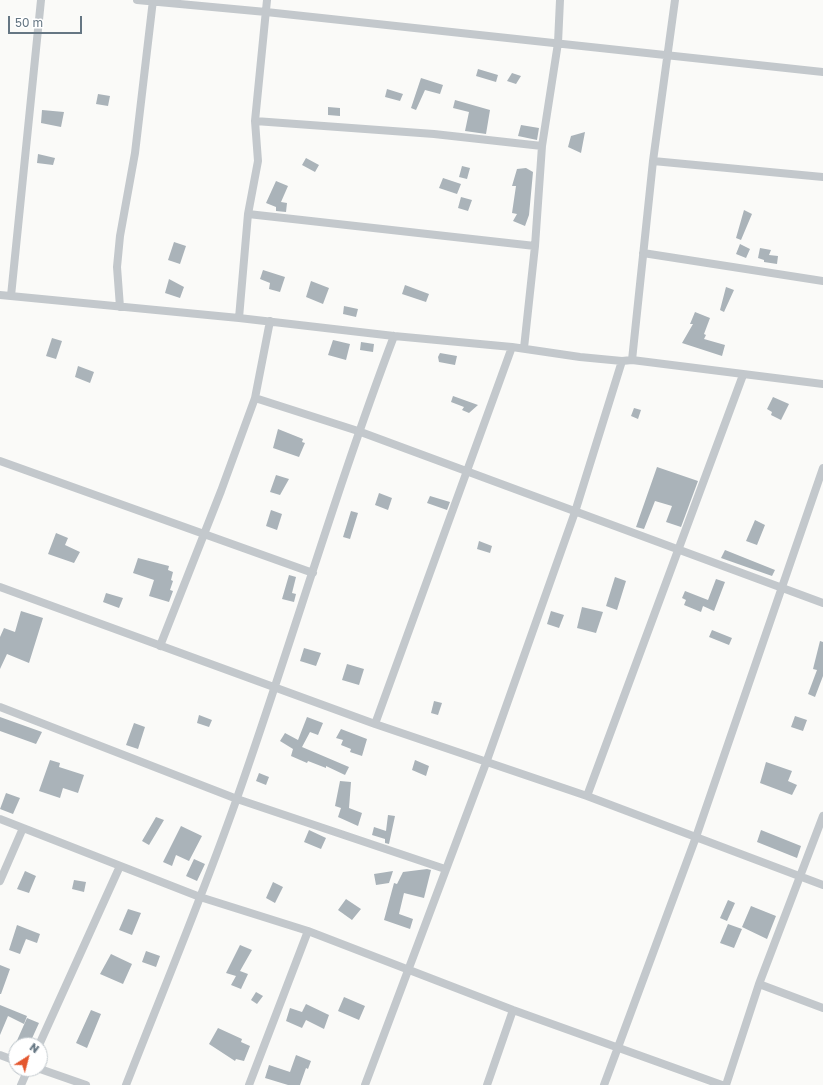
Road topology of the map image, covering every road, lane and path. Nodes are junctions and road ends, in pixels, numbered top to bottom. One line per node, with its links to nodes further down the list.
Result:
1 (41, 0): 20 (street)
2 (137, 0): 6 (street)
3 (267, 0): 7 (street)
4 (560, 0): 8 (street)
5 (674, 0): 9 (street)
6 (153, 1): 7 (street); 21 (street)
7 (266, 12): 8 (street); 11 (street)
8 (558, 43): 9 (street); 12 (street)
9 (668, 56): 10 (street); 13 (street)
10 (823, 72)
11 (255, 121): 12 (street); 15 (street)
12 (542, 146): 16 (street)
13 (653, 160): 14 (street); 17 (street)
14 (823, 177)
15 (248, 214): 16 (street); 22 (street)
16 (535, 246): 26 (street)
17 (643, 253): 18 (street); 27 (street)
18 (823, 281)
19 (0, 295): 20 (street)
20 (11, 296): 21 (street)
21 (120, 307): 22 (street)
22 (238, 318): 23 (street)
23 (270, 321): 24 (street); 31 (street)
24 (394, 336): 25 (street); 32 (street)
25 (512, 347): 26 (street); 35 (street)
26 (524, 348): 28 (street)
27 (632, 360): 28 (street); 29 (street)
28 (622, 361): 36 (street)
29 (743, 375): 30 (street); 38 (street)
30 (823, 384)
31 (255, 398): 32 (street); 37 (street)
32 (358, 431): 35 (street); 39 (street)
33 (0, 461): 37 (street)
34 (823, 468): 41 (street)
35 (466, 471): 36 (street); 46 (street)
36 (575, 512): 38 (street); 47 (street)
37 (204, 534): 39 (street); 43 (street)
38 (678, 551): 41 (street); 48 (street)
39 (313, 573): 44 (street)
40 (0, 587): 43 (street)
41 (781, 588): 42 (street); 53 (street)
42 (823, 603)
43 (160, 646): 44 (street)
44 (274, 687): 46 (street); 49 (street)
45 (0, 707): 49 (street)
46 (375, 724): 47 (street)
47 (486, 763): 48 (street); 55 (street)
48 (588, 796): 53 (street)
49 (236, 799): 55 (street); 59 (street)
50 (823, 816): 56 (street)
51 (0, 819): 52 (street)
52 (23, 828): 54 (street); 57 (street)
53 (696, 837): 56 (street); 66 (street)
54 (120, 866): 59 (street); 65 (street)
55 (445, 869): 61 (street)
56 (801, 877): 58 (street); 62 (street)
57 (0, 880)
58 (823, 885)
59 (200, 897): 60 (street); 69 (street)
60 (308, 931): 61 (street); 70 (street)
61 (408, 969): 64 (street); 71 (street)
62 (759, 984): 63 (street); 75 (street)
63 (823, 1008)
64 (513, 1010): 66 (street); 72 (street)
65 (43, 1037)
66 (618, 1048): 73 (street); 74 (street)
67 (48, 1072): 68 (street)
68 (86, 1085)
69 (126, 1085)
70 (249, 1085)
71 (365, 1085)
72 (487, 1085)
73 (604, 1085)
74 (722, 1085)
75 (726, 1085)

